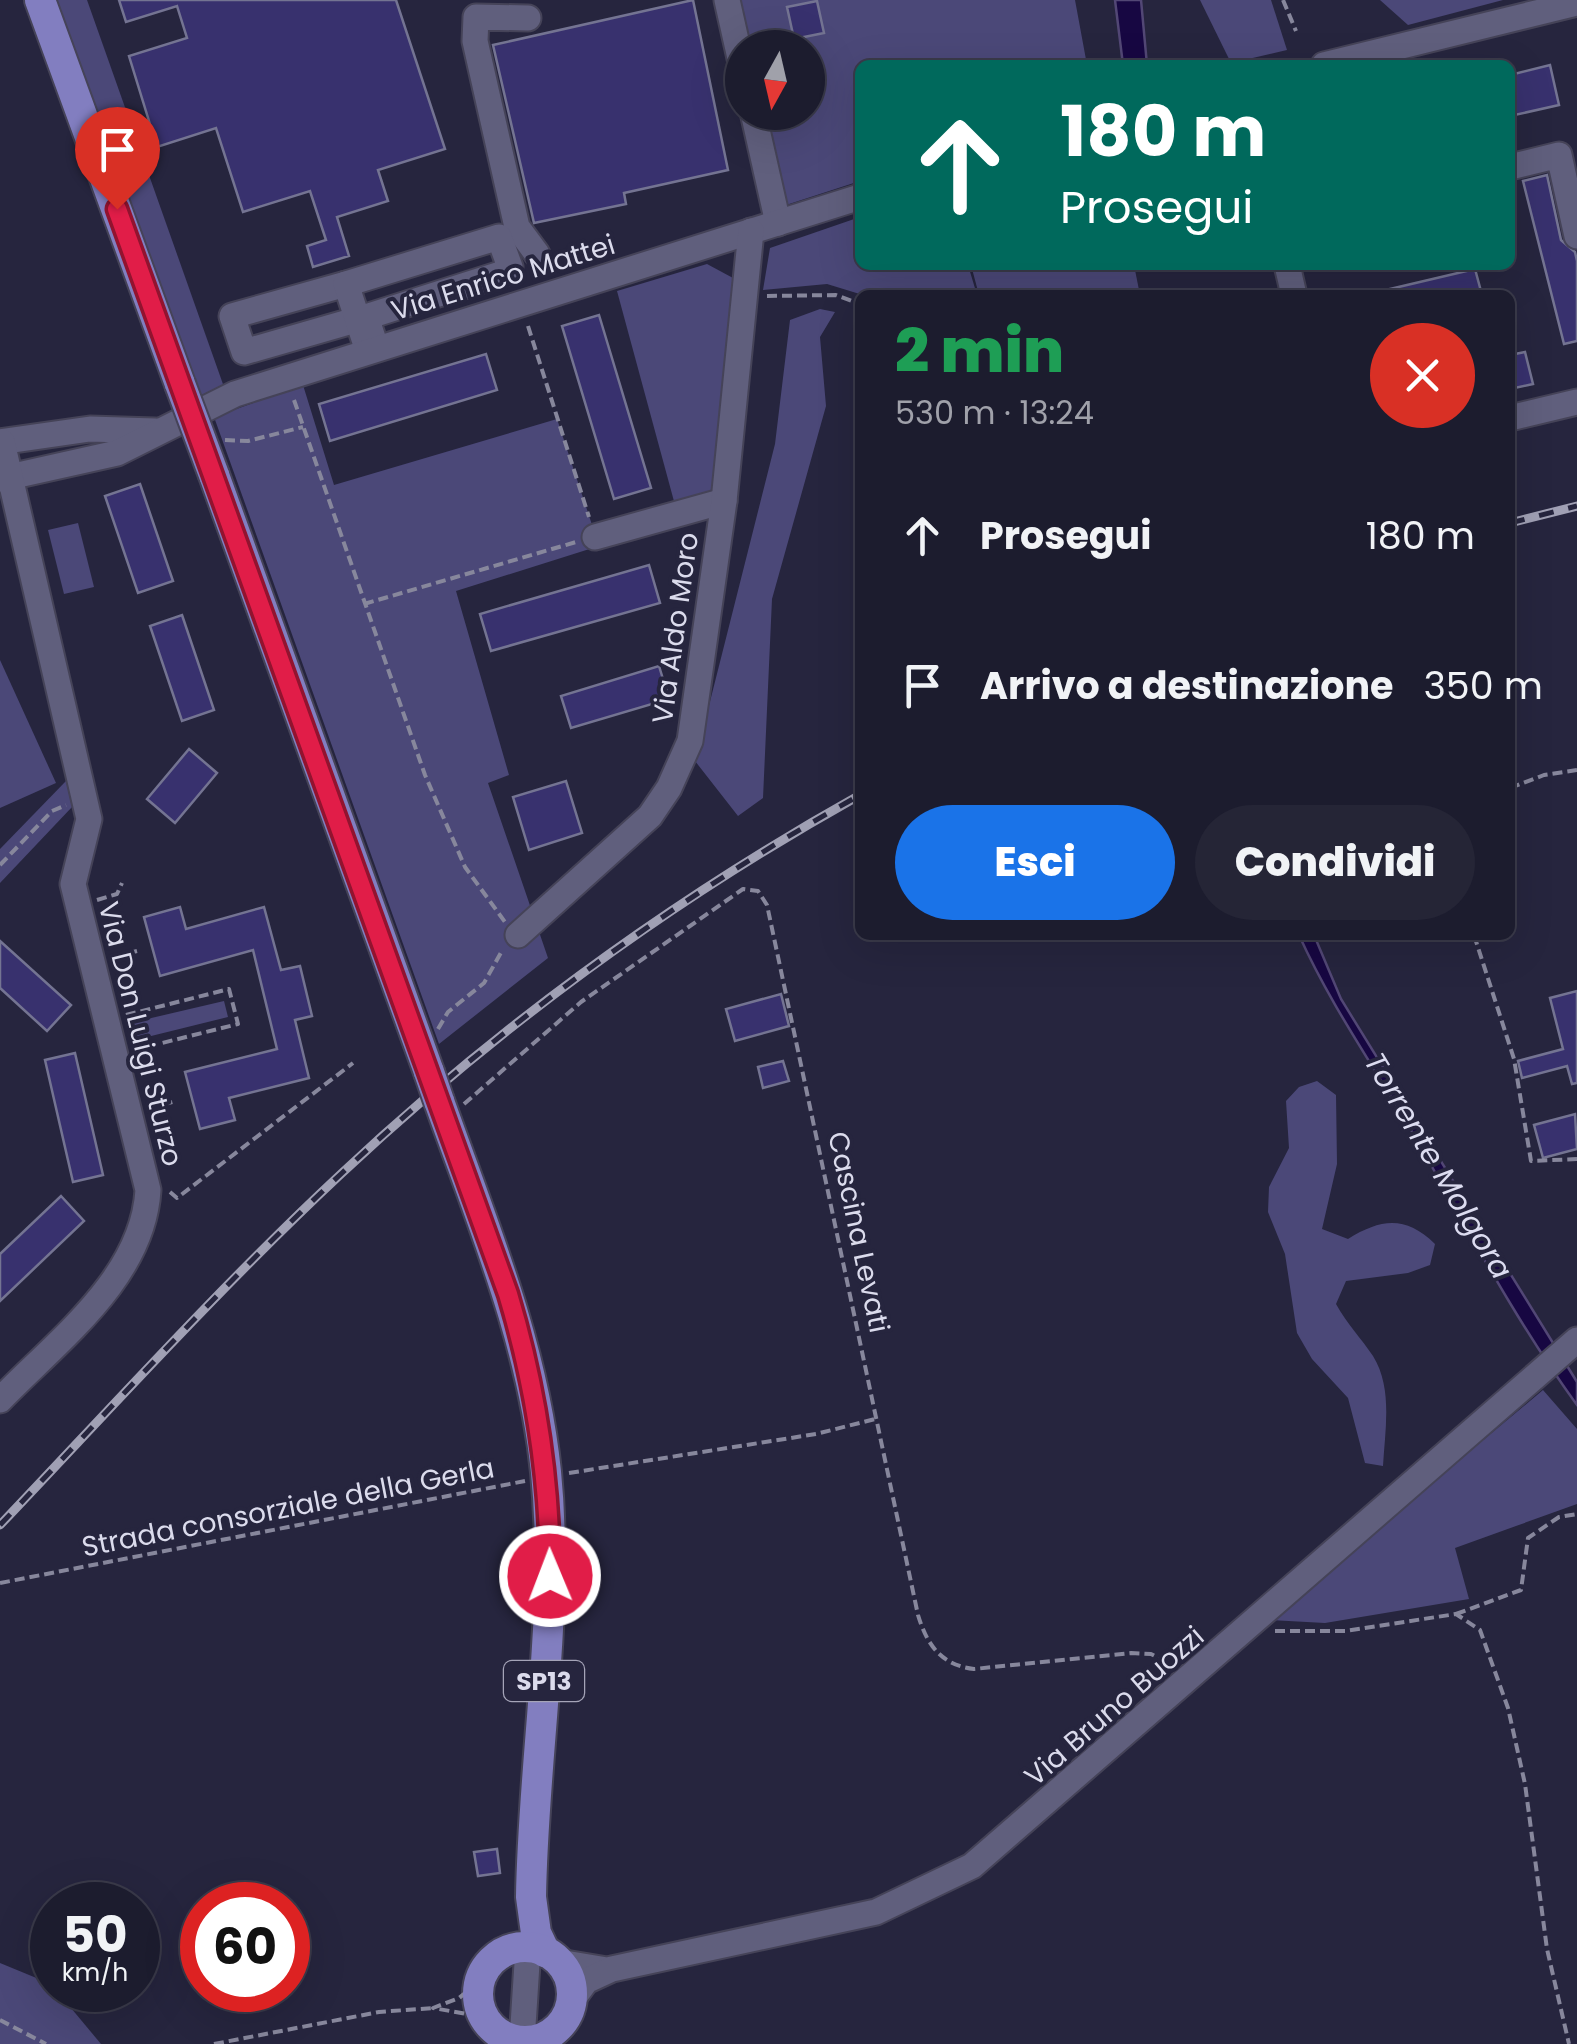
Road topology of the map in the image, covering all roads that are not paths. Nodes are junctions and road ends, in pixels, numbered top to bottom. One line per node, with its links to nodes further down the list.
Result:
1 (40, 0): 27 (main road, SP13, bridge)
2 (727, 0): 5 (street)
3 (1577, 3): 6 (street)
4 (528, 18): 13 (street)
5 (734, 30)
6 (1382, 58)
7 (757, 130): 10 (street)
8 (1515, 166): 12 (street)
9 (855, 198): 10 (street, Via Enrico Mattei)
10 (778, 222): 11 (street, Via Enrico Mattei)
11 (751, 231): 16 (street, Via Enrico Mattei); 22 (street, Via Aldo Moro)
12 (1577, 236)
13 (537, 254)
14 (346, 284): 15 (street); 15 (street); 15 (street)
15 (362, 318): 16 (street)
16 (372, 349): 19 (street, Via Enrico Mattei)
17 (1577, 402): 18 (street)
18 (1515, 417)
19 (170, 430): 20 (street); 21 (street, Via Enrico Mattei)
20 (1, 442): 21 (street, Via Don Luigi Sturzo)
21 (3, 486): 26 (street, Via Don Luigi Sturzo)
22 (724, 501): 23 (street, Via Aldo Moro); 24 (street, Via Aldo Moro)
23 (595, 537)
24 (518, 936)
25 (1577, 1340): 28 (street, Via Bruno Buozzi)
26 (0, 1400)
27 (534, 1953): 28 (street, Via Bruno Buozzi); 29 (main road); 30 (street); 30 (main road, SP13)
28 (612, 1970): 29 (street, Via Bruno Buozzi)
29 (572, 2000): 30 (main road)
30 (515, 2036)

